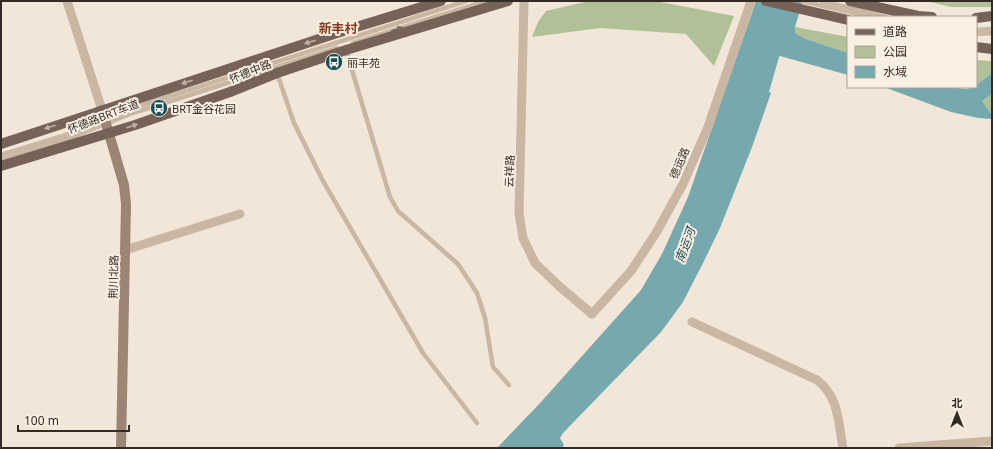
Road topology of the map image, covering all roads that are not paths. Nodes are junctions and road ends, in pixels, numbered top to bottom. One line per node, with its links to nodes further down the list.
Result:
1 (67, 1): 29 (street)
2 (441, 1): 29 (main road, 怀德中路, one-way to 29)
3 (466, 1): 29 (lane, 怀德路BRT车道)
4 (486, 1): 29 (lane, 怀德路BRT车道, one-way to 4)
5 (508, 1): 27 (main road, 怀德中路)
6 (524, 1): 36 (street, 云祥路)
7 (750, 1): 36 (street, 德运路)
8 (766, 1): 12 (main road)
9 (802, 1): 12 (lane)
10 (822, 1): 14 (lane)
11 (850, 1): 15 (main road)
12 (813, 7): 13 (lane); 18 (main road)
13 (864, 16)
14 (881, 16)
15 (918, 16)
16 (992, 17): 17 (main road)
17 (977, 18)
18 (847, 20)
19 (992, 29): 20 (lane)
20 (977, 30)
21 (992, 33): 22 (lane)
22 (977, 34)
23 (992, 42): 24 (main road)
24 (977, 43)
25 (977, 46): 26 (main road)
26 (992, 49)
27 (346, 50): 28 (main road, 怀德中路); 38 (lane)
28 (277, 73): 29 (main road, 怀德中路, one-way to 28); 39 (lane)
29 (105, 122): 30 (main road, 怀德中路, one-way to 30); 31 (lane, 怀德路BRT车道); 32 (lane, 怀德路BRT车道); 33 (main road, 怀德中路); 35 (street, 荆川北路)
30 (1, 144)
31 (1, 155)
32 (1, 160)
33 (1, 166)
34 (240, 214): 35 (street)
35 (125, 250): 41 (street, 荆川北路)
36 (592, 314)
37 (692, 322): 42 (street)
38 (509, 385)
39 (477, 422)
40 (992, 441): 43 (street)
41 (121, 448)
42 (843, 448)
43 (899, 448)

